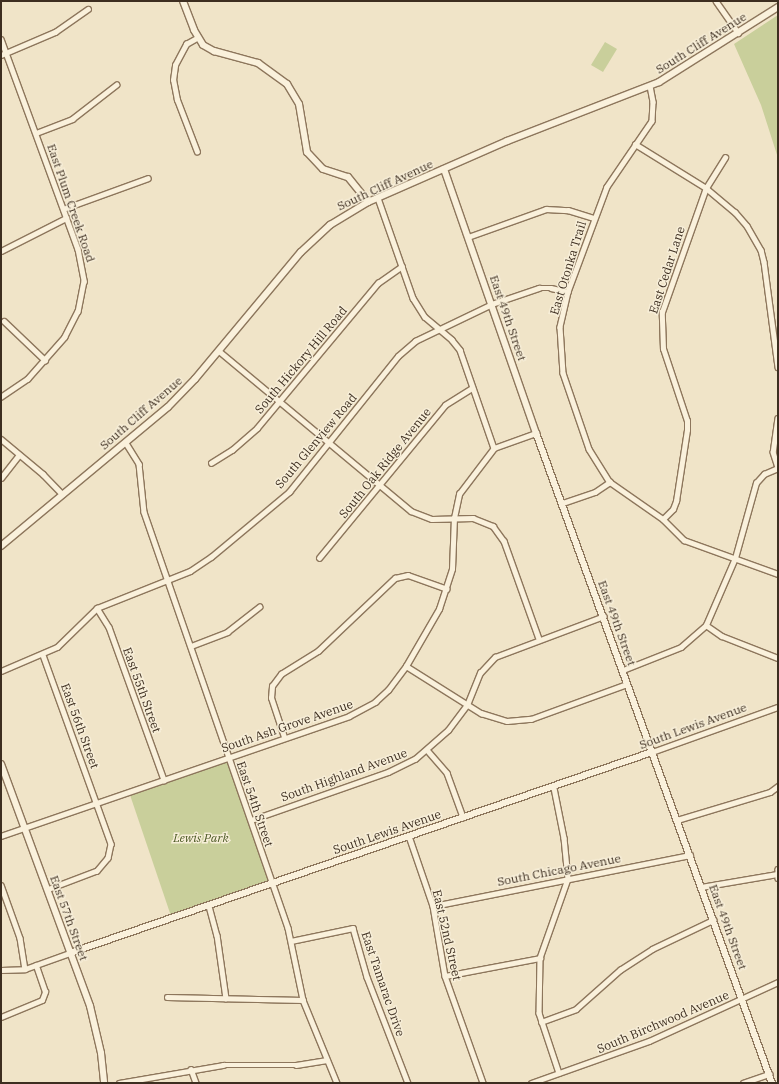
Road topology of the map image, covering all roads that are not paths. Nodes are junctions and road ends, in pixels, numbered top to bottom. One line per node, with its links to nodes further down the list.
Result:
1 (183, 1): 6 (street)
2 (716, 1): 5 (street)
3 (778, 7): 5 (street, South Cliff Avenue)
4 (88, 9): 8 (street)
5 (738, 33): 11 (street, South Cliff Avenue)
6 (197, 38): 14 (street); 20 (street)
7 (1, 39): 8 (street, East Plum Creek Road)
8 (6, 53): 9 (street); 12 (street, East Plum Creek Road)
9 (1, 55)
10 (116, 85): 12 (street)
11 (650, 86): 13 (street, East Otonka Trail); 16 (street, South Cliff Avenue)
12 (36, 133): 21 (street, East Plum Creek Road)
13 (635, 144): 18 (street); 23 (street, East Otonka Trail)
14 (197, 152)
15 (726, 158): 18 (street, East Cedar Lane)
16 (444, 169): 19 (street, South Cliff Avenue); 24 (street, East 49th Street)
17 (148, 178): 21 (street)
18 (706, 188): 33 (street); 52 (street, East Cedar Lane)
19 (378, 198): 20 (street, South Cliff Avenue); 26 (street)
20 (368, 202): 31 (street, South Cliff Avenue)
21 (63, 209): 22 (street, East Plum Creek Road)
22 (66, 218): 25 (street); 32 (street, East Plum Creek Road)
23 (594, 218): 24 (street); 27 (street, East Otonka Trail)
24 (468, 237): 28 (street, East 49th Street)
25 (1, 251)
26 (402, 266): 30 (street); 36 (street, South Hickory Hill Road)
27 (568, 292): 28 (street, South Glenview Road); 47 (street, East Otonka Trail)
28 (492, 304): 30 (street, South Glenview Road); 38 (street, East 49th Street)
29 (4, 321): 32 (street)
30 (438, 328): 34 (street); 41 (street, South Glenview Road)
31 (219, 351): 36 (street); 40 (street, South Cliff Avenue)
32 (45, 360): 35 (street, East Plum Creek Road)
33 (778, 367)
34 (472, 388): 42 (street); 48 (street, South Oak Ridge Avenue)
35 (1, 397)
36 (279, 402): 41 (street); 44 (street, South Hickory Hill Road)
37 (778, 418): 45 (street)
38 (536, 433): 42 (street); 50 (street, East 49th Street)
39 (1, 439): 43 (street)
40 (126, 443): 49 (street, South Cliff Avenue); 57 (street, East 54th Street)
41 (329, 443): 48 (street); 57 (street, South Glenview Road)
42 (494, 448): 51 (street, South Ash Grove Avenue)
43 (19, 455): 46 (street); 49 (street)
44 (211, 463)
45 (778, 467): 55 (street)
46 (1, 478)
47 (610, 482): 50 (street); 52 (street, East Otonka Trail)
48 (380, 485): 51 (street); 54 (street, South Oak Ridge Avenue)
49 (62, 494): 53 (street, South Cliff Avenue)
50 (563, 503): 61 (street, East 49th Street)
51 (454, 518): 58 (street, South Ash Grove Avenue); 63 (street)
52 (663, 519): 55 (street, East Otonka Trail)
53 (1, 546)
54 (318, 558)
55 (734, 558): 56 (street, East Otonka Trail); 62 (street)
56 (778, 574)
57 (167, 580): 60 (street, South Glenview Road); 64 (street, East 54th Street)
58 (447, 589): 67 (street, South Ash Grove Avenue); 73 (street)
59 (259, 607): 64 (street)
60 (97, 608): 65 (street, South Glenview Road); 78 (street, East 55th Street)
61 (604, 616): 63 (street, South Highland Avenue); 68 (street, East 49th Street)
62 (706, 626): 66 (street); 68 (street)
63 (539, 639): 71 (street, South Highland Avenue)
64 (191, 646): 76 (street, East 54th Street)
65 (43, 655): 69 (street, South Glenview Road); 81 (street, East 56th Street)
66 (778, 658)
67 (406, 666): 71 (street); 73 (street, South Ash Grove Avenue)
68 (623, 670): 70 (street, East 49th Street)
69 (1, 671)
70 (628, 684): 71 (street); 75 (street, East 49th Street)
71 (467, 705): 74 (street, South Highland Avenue)
72 (778, 707): 75 (street, South Lewis Avenue)
73 (284, 738): 76 (street, South Ash Grove Avenue)
74 (428, 751): 82 (street); 83 (street, South Highland Avenue)
75 (652, 752): 80 (street, South Lewis Avenue); 84 (street, East 49th Street)
76 (228, 757): 78 (street, South Ash Grove Avenue); 83 (street, East 54th Street)
77 (1, 764): 85 (street, East 57th Street)
78 (164, 780): 81 (street, South Ash Grove Avenue)
79 (778, 786): 84 (street)
80 (554, 788): 82 (street, South Lewis Avenue); 90 (street)
81 (97, 803): 85 (street, South Ash Grove Avenue); 94 (street, East 56th Street)
82 (463, 817): 87 (street, South Lewis Avenue)
83 (250, 820): 91 (street, East 54th Street)
84 (677, 820): 88 (street, East 49th Street)
85 (24, 827): 86 (street, South Ash Grove Avenue); 94 (street, East 57th Street)
86 (1, 836)
87 (409, 836): 91 (street, South Lewis Avenue); 96 (street, East 52nd Street)
88 (690, 855): 90 (street, South Chicago Avenue); 93 (street, East 49th Street)
89 (778, 874): 93 (street)
90 (568, 878): 96 (street, South Chicago Avenue); 100 (street)
91 (272, 884): 95 (street, South Lewis Avenue); 98 (street, East 54th Street)
92 (1, 886): 102 (street)
93 (702, 887): 97 (street, East 49th Street)
94 (47, 890): 99 (street, East 57th Street)
95 (209, 906): 99 (street, South Lewis Avenue); 107 (street)
96 (433, 906): 104 (street, East 52nd Street)
97 (713, 920): 108 (street, East 49th Street); 111 (street)
98 (291, 941): 109 (street, East 54th Street); 120 (street, East Tamarac Drive)
99 (70, 953): 101 (street, South Lewis Avenue); 116 (street, East 57th Street)
100 (540, 958): 104 (street); 111 (street)
101 (36, 966): 102 (street, South Lewis Avenue); 110 (street)
102 (25, 969): 103 (street, South Lewis Avenue)
103 (1, 970)
104 (445, 976): 121 (street, East 52nd Street)
105 (778, 982): 108 (street, South Birchwood Avenue)
106 (167, 996): 107 (street)
107 (226, 998): 109 (street)
108 (742, 999): 114 (street, South Birchwood Avenue); 115 (street, East 49th Street)
109 (303, 1000): 112 (street, East 54th Street)
110 (1, 1017)
111 (541, 1022): 114 (street)
112 (327, 1060): 113 (street); 119 (street, East 54th Street)
113 (191, 1069): 117 (street); 118 (street)
114 (559, 1073): 122 (street, South Birchwood Avenue)
115 (769, 1074): 123 (street); 124 (street, East 49th Street)
116 (104, 1083)
117 (119, 1083)
118 (196, 1083)
119 (337, 1083)
120 (408, 1083)
121 (483, 1083)
122 (531, 1083)
123 (743, 1083)
124 (772, 1083)

